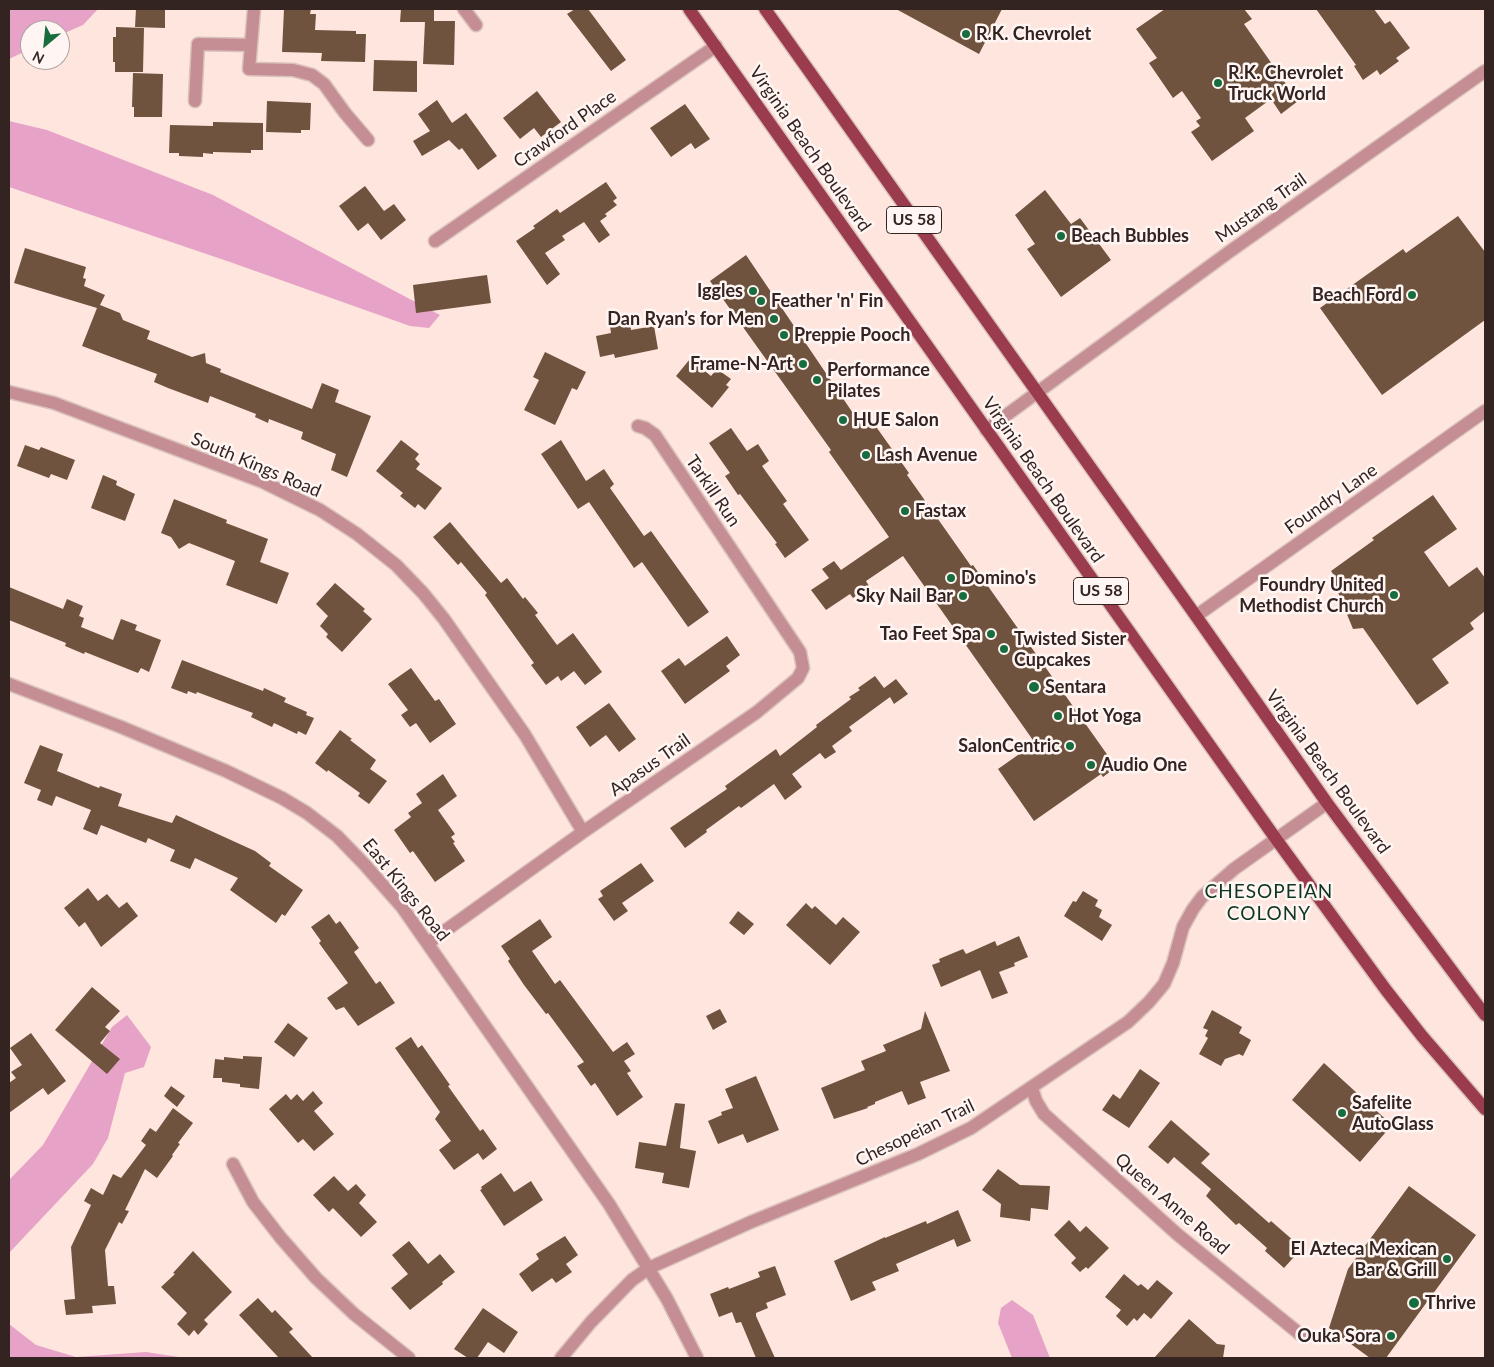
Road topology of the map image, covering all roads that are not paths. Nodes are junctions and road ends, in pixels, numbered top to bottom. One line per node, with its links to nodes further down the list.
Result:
1 (254, 9): 6 (street)
2 (464, 9): 5 (street)
3 (688, 9): 7 (main road, Virginia Beach Boulevard / US 58)
4 (765, 9): 12 (main road, Virginia Beach Boulevard / US 58)
5 (476, 25)
6 (251, 45): 9 (street); 10 (street)
7 (716, 46): 11 (street, Crawford Place); 16 (main road, Virginia Beach Boulevard / US 58)
8 (1485, 70): 12 (street, Mustang Trail)
9 (195, 101)
10 (368, 140)
11 (434, 241)
12 (1037, 391): 16 (street, Mustang Trail); 18 (main road, Virginia Beach Boulevard / US 58)
13 (9, 392): 21 (street, South Kings Road)
14 (1485, 411): 18 (street, Foundry Lane)
15 (638, 426): 17 (street, Tarkill Run)
16 (986, 430): 22 (main road, Virginia Beach Boulevard / US 58)
17 (753, 582): 21 (street, Apasus Trail)
18 (1196, 616): 20 (main road, Virginia Beach Boulevard / US 58)
19 (9, 684): 23 (street, East Kings Road)
20 (1327, 803): 22 (street, Chesopeian Trail); 24 (main road, Virginia Beach Boulevard / US 58)
21 (583, 832): 23 (street, Apasus Trail)
22 (1276, 839): 25 (street, Chesopeian Trail); 26 (main road, Virginia Beach Boulevard / US 58)
23 (428, 943): 28 (street, East Kings Road)
24 (1485, 1015)
25 (1032, 1088): 28 (street, Chesopeian Trail); 29 (street, Queen Anne Road)
26 (1485, 1109)
27 (233, 1164): 30 (street)
28 (649, 1268): 31 (street, Chesopeian Trail); 32 (street, East Kings Road)
29 (1301, 1335)
30 (409, 1358)
31 (561, 1358)
32 (697, 1358)

